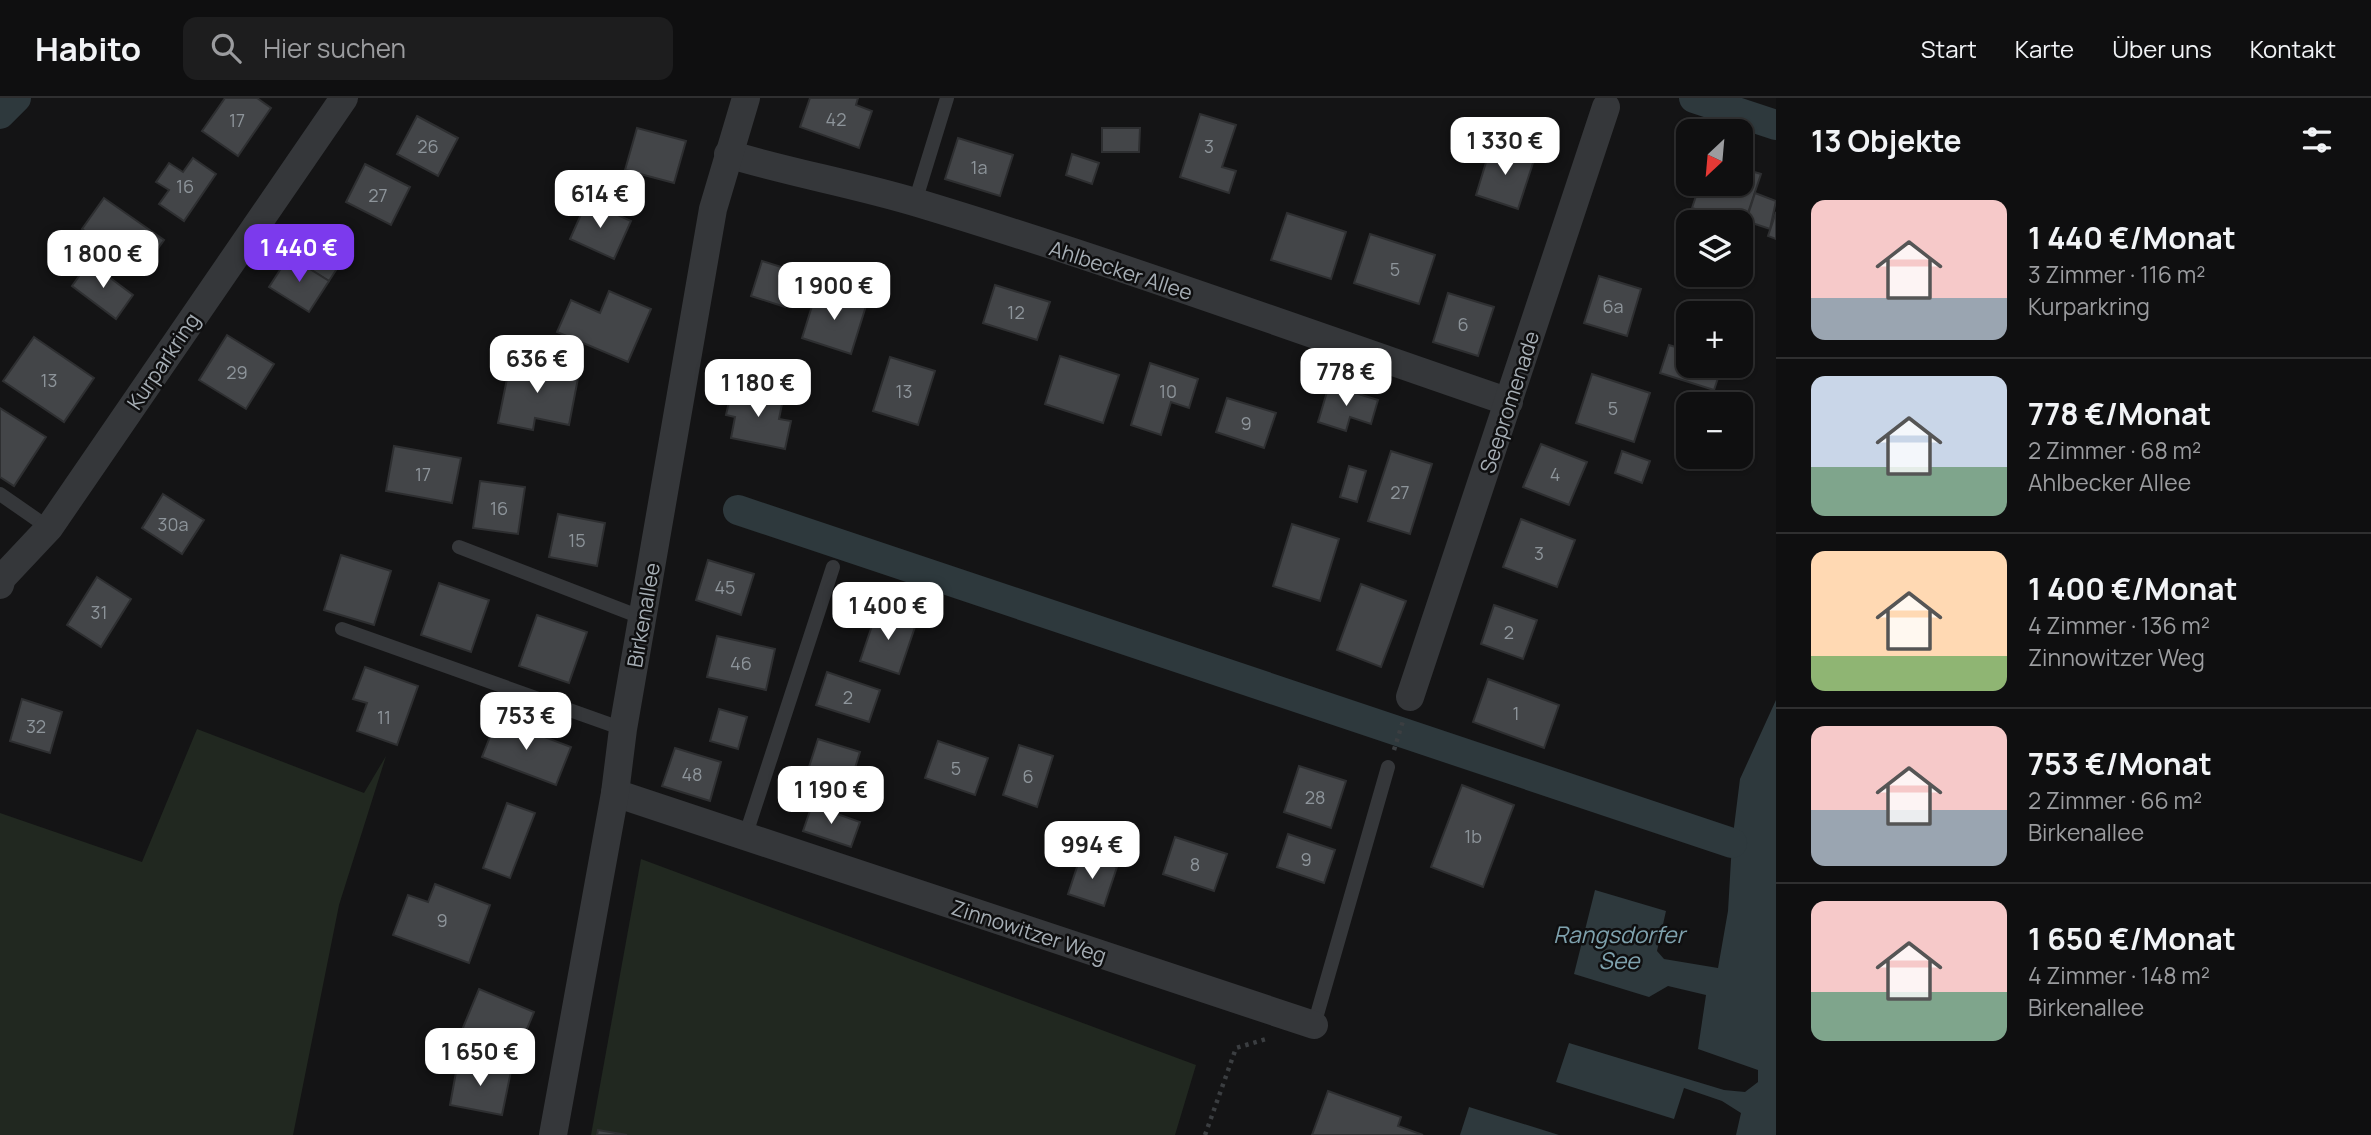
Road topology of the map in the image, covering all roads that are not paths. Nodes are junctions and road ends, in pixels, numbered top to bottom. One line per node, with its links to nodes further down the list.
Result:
1 (344, 98): 9 (street, Kurparkring)
2 (746, 98): 5 (street, Birkenallee)
3 (947, 98): 6 (lane)
4 (1606, 107): 7 (street, Seepromenade)
5 (728, 154): 6 (street, Ahlbecker Allee); 13 (street, Birkenallee)
6 (915, 202): 7 (street, Ahlbecker Allee)
7 (1509, 402): 15 (street, Seepromenade)
8 (0, 494): 9 (lane)
9 (49, 528): 12 (street, Kurparkring)
10 (459, 547): 13 (lane)
11 (832, 567): 19 (lane)
12 (0, 585)
13 (643, 618): 16 (street, Birkenallee)
14 (342, 629): 16 (lane)
15 (1410, 697)
16 (623, 729): 18 (street, Birkenallee)
17 (1388, 767): 20 (lane)
18 (615, 793): 19 (street, Zinnowitzer Weg); 21 (street, Birkenallee)
19 (745, 836): 20 (street, Zinnowitzer Weg)
20 (1314, 1026)
21 (554, 1135)

